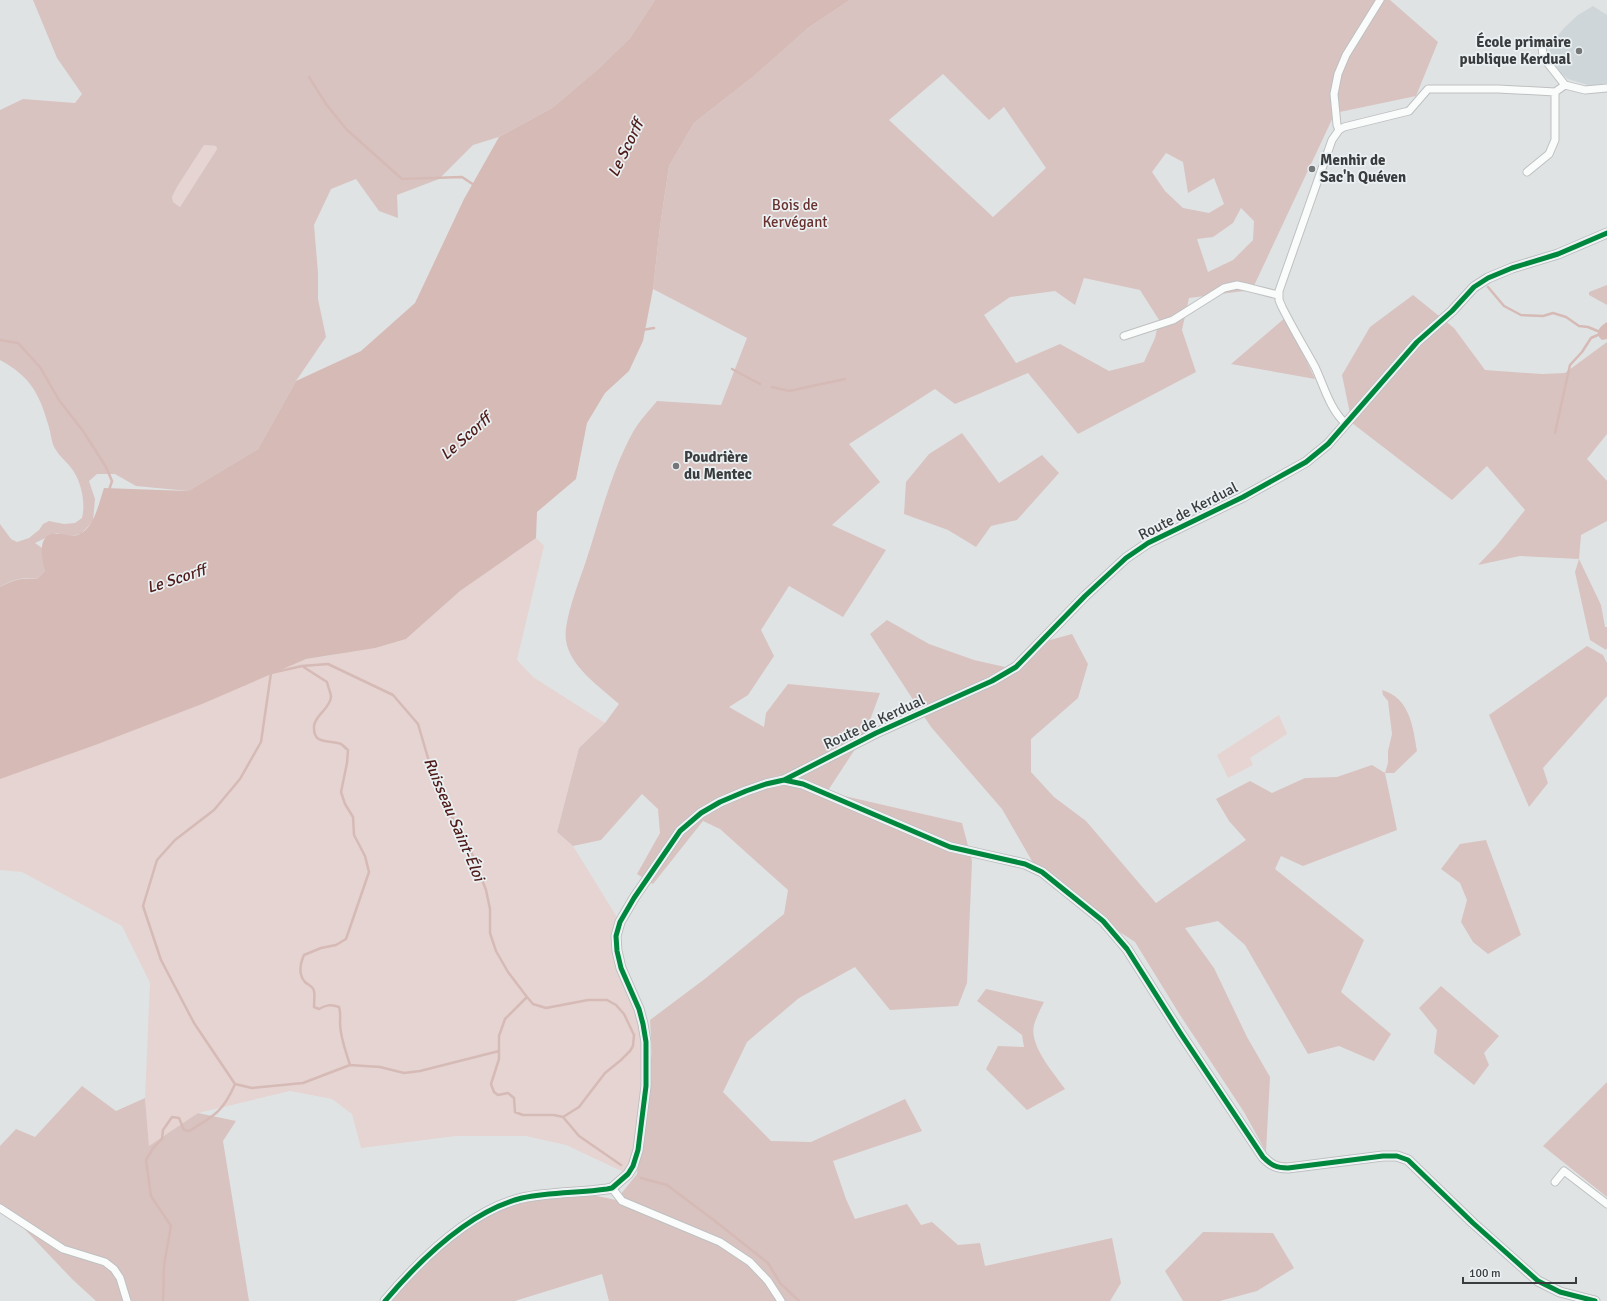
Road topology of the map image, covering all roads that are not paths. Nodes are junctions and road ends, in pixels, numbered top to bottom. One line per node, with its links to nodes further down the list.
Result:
1 (1380, 0): 6 (street)
2 (1542, 45): 3 (street)
3 (1565, 85): 4 (street); 5 (street)
4 (1607, 88)
5 (1555, 92): 6 (street); 7 (street)
6 (1339, 130): 9 (street)
7 (1527, 172)
8 (1607, 233): 11 (street, Route de Kerdual)
9 (1278, 295): 10 (street); 11 (street)
10 (1124, 336)
11 (1346, 424): 12 (street, Route de Kerdual)
12 (784, 780): 14 (street, Route de Kerdual); 20 (street)
13 (1555, 1182): 15 (street)
14 (612, 1188): 18 (street); 19 (street)
15 (1607, 1204)
16 (0, 1208): 17 (street)
17 (127, 1301)
18 (385, 1301)
19 (781, 1301)
20 (1595, 1301)

